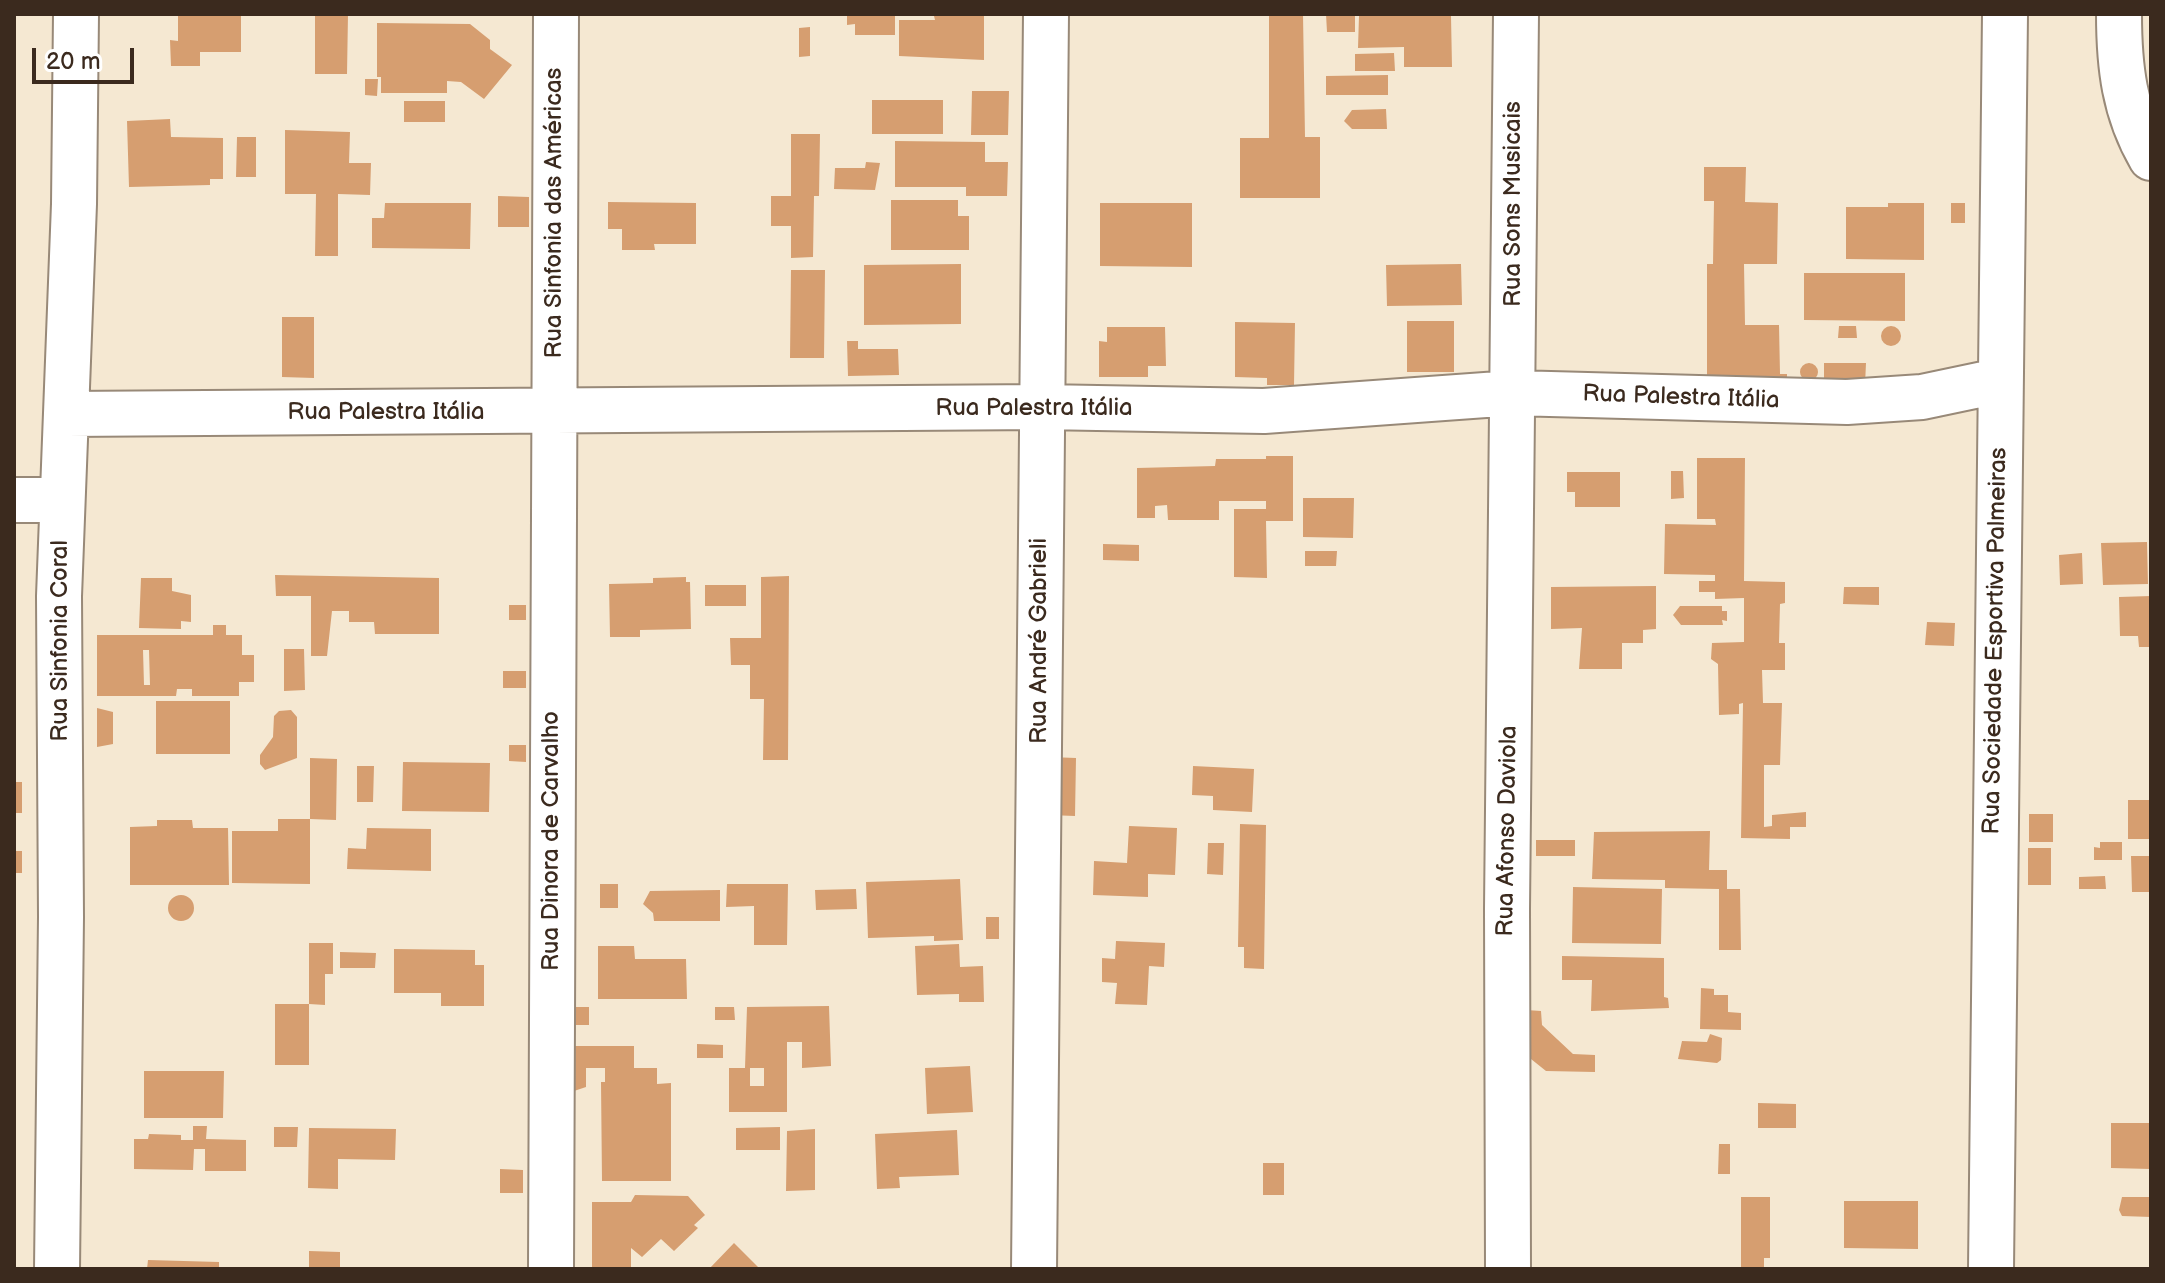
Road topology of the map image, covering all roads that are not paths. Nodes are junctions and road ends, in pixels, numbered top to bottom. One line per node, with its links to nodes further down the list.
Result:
1 (76, 14): 12 (street, Rua Sinfonia Coral)
2 (556, 14): 11 (street, Rua Sinfonia das Américas)
3 (1046, 14): 10 (street, Rua André Gabrieli)
4 (1516, 14): 9 (street, Rua Sons Musicais)
5 (2005, 14): 8 (street, Rua Sociedade Esportiva Palmeiras)
6 (2119, 14): 7 (street)
7 (2151, 158)
8 (1998, 381): 9 (street, Rua Palestra Itália); 19 (street, Rua Sociedade Esportiva Palmeiras)
9 (1513, 393): 10 (street, Rua Palestra Itália); 18 (street, Rua Afonso Daviola)
10 (1042, 407): 11 (street, Rua Palestra Itália); 17 (street, Rua André Gabrieli)
11 (554, 412): 12 (street, Rua Palestra Itália); 16 (street, Rua Dinora de Carvalho)
12 (67, 414): 14 (street, Rua Sinfonia Coral)
13 (14, 500): 14 (street)
14 (62, 500): 15 (street, Rua Sinfonia Coral)
15 (57, 1269)
16 (551, 1269)
17 (1034, 1269)
18 (1508, 1269)
19 (1991, 1269)

